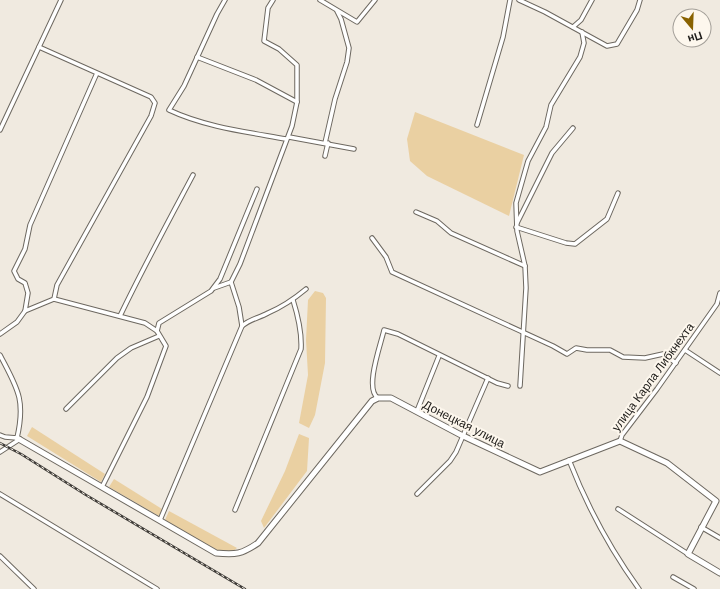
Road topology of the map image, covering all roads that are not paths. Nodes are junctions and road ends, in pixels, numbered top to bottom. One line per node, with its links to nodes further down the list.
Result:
1 (61, 0): 13 (street)
2 (225, 0): 14 (street)
3 (273, 0): 16 (street)
4 (320, 0): 10 (street)
5 (375, 0): 10 (street)
6 (510, 0): 17 (street)
7 (519, 0): 11 (street)
8 (592, 0): 11 (street)
9 (640, 0): 12 (street)
10 (337, 11): 21 (street)
11 (573, 26): 12 (street)
12 (582, 32): 28 (street)
13 (39, 48): 15 (street); 19 (street)
14 (198, 57): 16 (street); 20 (street)
15 (97, 73): 35 (street); 38 (street)
16 (297, 102): 20 (street)
17 (477, 125)
18 (573, 128): 28 (street)
19 (0, 130)
20 (288, 138): 21 (street); 31 (street)
21 (326, 143): 22 (street); 23 (street)
22 (354, 149)
23 (325, 156)
24 (193, 175): 39 (street)
25 (257, 189): 32 (street)
26 (618, 193): 28 (street)
27 (416, 212): 30 (street)
28 (516, 226): 30 (street)
29 (372, 238): 42 (street)
30 (525, 266): 42 (street)
31 (231, 282): 32 (street); 40 (street)
32 (213, 289): 41 (street)
33 (306, 289): 36 (street)
34 (720, 293): 37 (street, улица Карла Либкнехта)
35 (54, 299): 38 (street); 39 (street)
36 (293, 300): 40 (street); 68 (street)
37 (719, 305): 45 (street, улица Карла Либкнехта)
38 (25, 311): 43 (street)
39 (120, 316): 41 (street)
40 (242, 326): 69 (street)
41 (157, 331): 44 (street)
42 (524, 332): 48 (street); 52 (street)
43 (0, 334)
44 (159, 336): 54 (street); 63 (street)
45 (685, 350): 48 (street, улица Карла Либкнехта); 49 (street)
46 (0, 355): 58 (street)
47 (439, 356): 50 (street); 53 (street); 55 (street)
48 (676, 363): 59 (street, улица Карла Либкнехта)
49 (720, 373)
50 (488, 378): 51 (street); 57 (street)
51 (508, 386)
52 (520, 386)
53 (378, 398): 55 (street, Донецкая улица); 69 (street)
54 (66, 410)
55 (417, 411): 57 (street, Донецкая улица)
56 (0, 435): 58 (street)
57 (462, 435): 62 (street, Донецкая улица); 65 (street)
58 (19, 438): 60 (street); 63 (street)
59 (620, 441): 61 (street, улица Карла Либкнехта); 66 (street)
60 (0, 452)
61 (569, 460): 62 (street, улица Карла Либкнехта); 78 (street)
62 (540, 472)
63 (102, 487): 69 (street)
64 (0, 494): 77 (street)
65 (417, 494)
66 (718, 502): 70 (street)
67 (618, 509): 72 (street)
68 (235, 510)
69 (160, 520)
70 (701, 527): 71 (street); 72 (street)
71 (720, 538)
72 (688, 554): 74 (street)
73 (0, 556): 76 (street)
74 (720, 573)
75 (673, 577): 79 (street)
76 (34, 589)
77 (157, 589)
78 (639, 589)
79 (694, 589)

